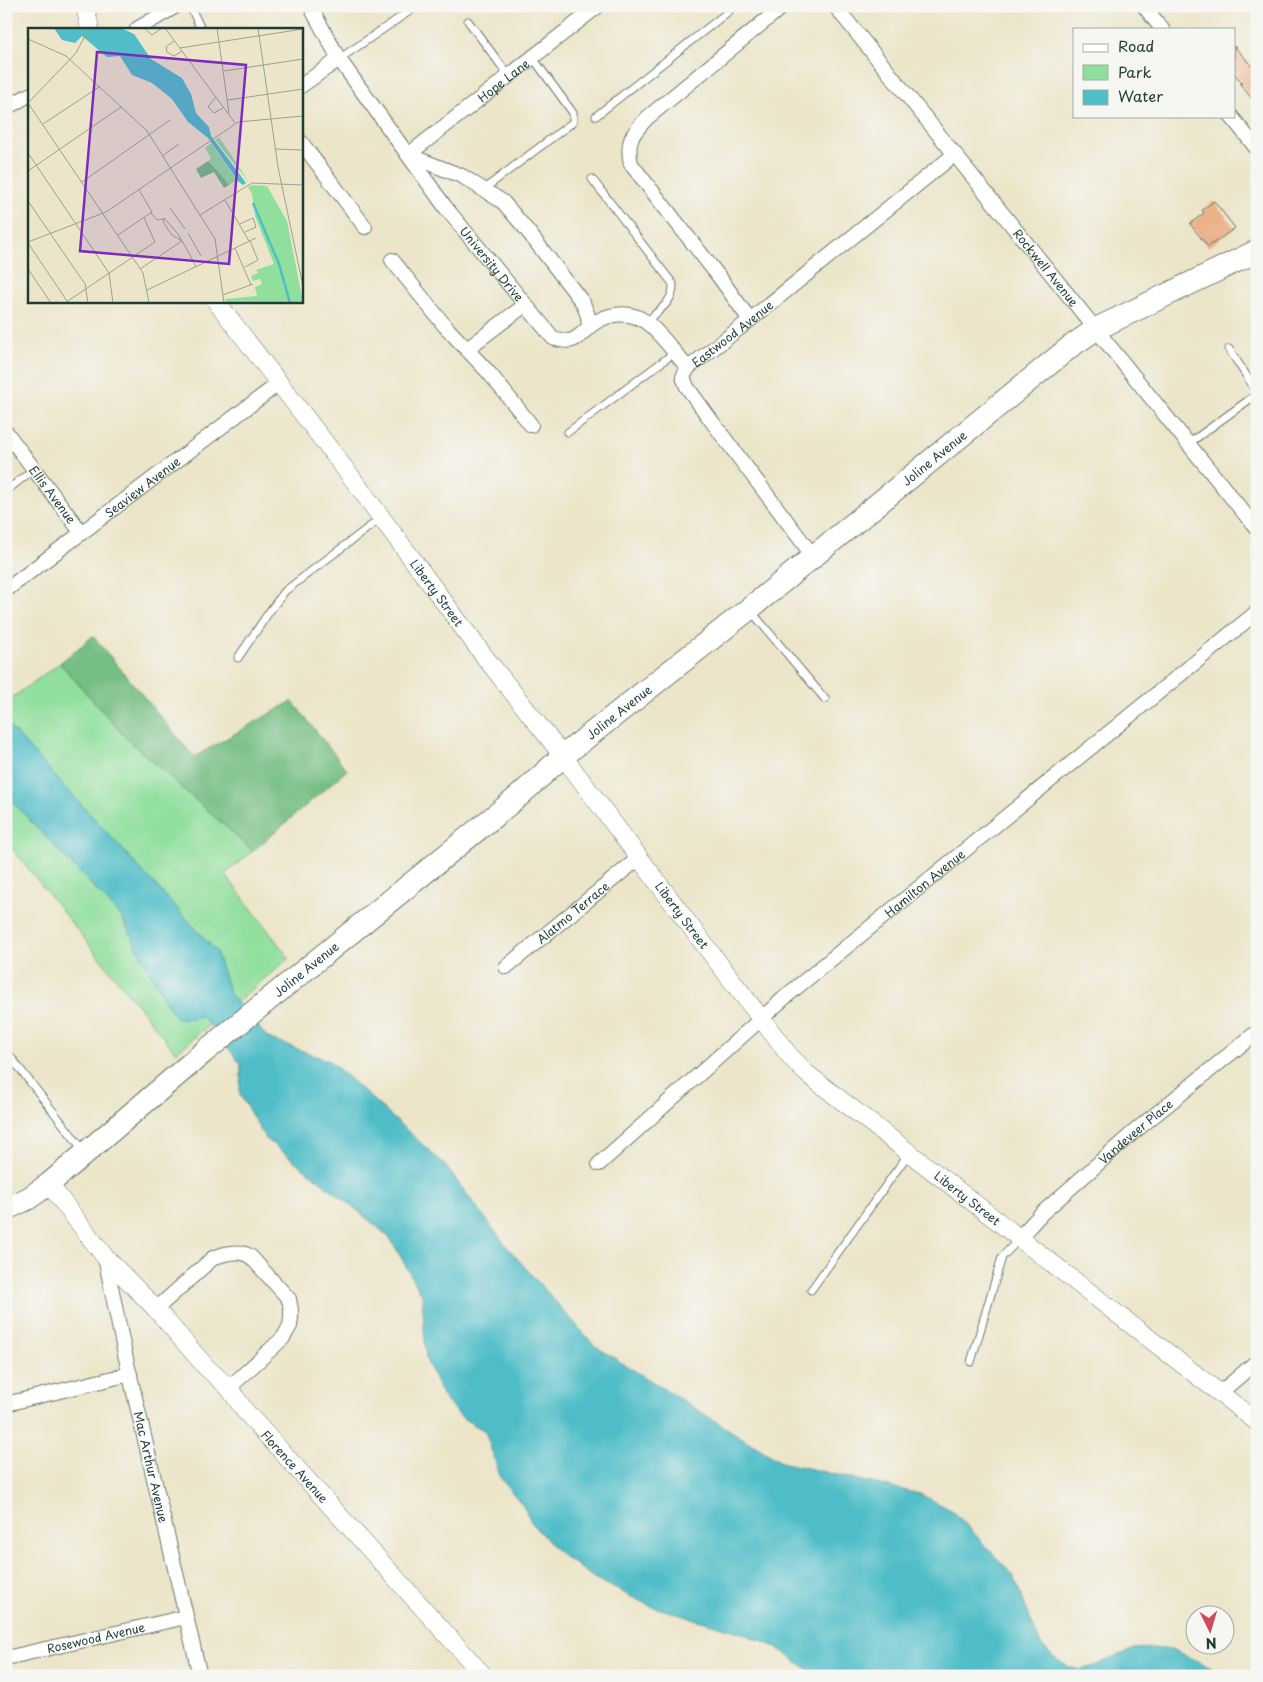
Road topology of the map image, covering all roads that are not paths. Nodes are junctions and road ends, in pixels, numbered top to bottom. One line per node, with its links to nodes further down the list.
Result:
1 (85, 6): 12 (street)
2 (176, 6): 13 (street)
3 (190, 6): 14 (lane)
4 (310, 6): 17 (street, University Drive)
5 (417, 6): 17 (lane)
6 (598, 6): 16 (street, Hope Lane)
7 (731, 6): 22 (lane)
8 (783, 6): 35 (street)
9 (835, 6): 26 (street, Rockwell Avenue)
10 (1144, 6): 15 (street)
11 (468, 21): 18 (lane)
12 (90, 28)
13 (138, 28)
14 (201, 28)
15 (1161, 28)
16 (533, 58): 18 (street, Hope Lane); 29 (lane)
17 (339, 59): 19 (street); 27 (street, University Drive)
18 (509, 76): 27 (street, Hope Lane)
19 (302, 85)
20 (28, 96): 21 (street)
21 (6, 108)
22 (596, 116)
23 (1233, 118): 25 (street)
24 (302, 143): 30 (street)
25 (1257, 150)
26 (955, 154): 35 (street, Eastwood Avenue); 38 (street, Rockwell Avenue)
27 (408, 155): 29 (street); 34 (street, University Drive)
28 (592, 179): 36 (lane)
29 (484, 189): 37 (street)
30 (366, 227)
31 (1257, 251): 38 (main road, Joline Avenue)
32 (392, 260): 39 (street)
33 (217, 302): 43 (street, Liberty Street)
34 (525, 305): 37 (street, University Drive); 39 (street)
35 (750, 320): 42 (street, Eastwood Avenue)
36 (646, 322): 37 (street, University Drive); 41 (street, University Drive)
37 (589, 327)
38 (1096, 329): 48 (street, Rockwell Avenue); 54 (main road, Joline Avenue)
39 (467, 349): 45 (street)
40 (1229, 349): 44 (lane)
41 (674, 352): 42 (street, University Drive); 47 (lane)
42 (688, 368): 54 (street, Eastwood Avenue)
43 (278, 384): 51 (street, Liberty Street); 53 (street, Seaview Avenue)
44 (1257, 393): 48 (lane)
45 (531, 425)
46 (6, 432): 49 (street, Ellis Avenue)
47 (568, 432)
48 (1188, 444): 52 (street, Rockwell Avenue)
49 (34, 469): 50 (lane); 53 (street, Ellis Avenue)
50 (6, 491)
51 (381, 517): 58 (lane); 60 (street, Liberty Street)
52 (1257, 529)
53 (81, 532): 55 (street, Seaview Avenue)
54 (812, 556): 56 (main road, Joline Avenue)
55 (6, 590)
56 (749, 609): 59 (lane); 60 (main road, Joline Avenue)
57 (1257, 612): 63 (street, Hamilton Avenue)
58 (238, 658)
59 (825, 698)
60 (563, 756): 61 (street, Liberty Street); 66 (main road, Joline Avenue)
61 (639, 858): 62 (street, Alatmo Terrace); 63 (street, Liberty Street)
62 (506, 967)
63 (761, 1019): 67 (street, Liberty Street); 68 (street, Hamilton Avenue)
64 (1257, 1032): 71 (street, Vandeveer Place)
65 (6, 1051): 66 (lane)
66 (86, 1153): 69 (main road, Joline Avenue)
67 (910, 1153): 71 (street, Liberty Street); 73 (lane)
68 (599, 1164)
69 (50, 1184): 70 (main road, Joline Avenue); 72 (street, Florence Avenue)
70 (6, 1210)
71 (1020, 1238): 76 (lane); 79 (street, Liberty Street)
72 (105, 1257): 74 (street, Florence Avenue); 77 (street, Mac Arthur Avenue)
73 (811, 1290)
74 (156, 1308): 78 (street, Florence Avenue); 78 (street)
75 (1257, 1361): 79 (street)
76 (971, 1362)
77 (130, 1374): 80 (street); 82 (street, Mac Arthur Avenue)
78 (229, 1388): 85 (street, Florence Avenue)
79 (1220, 1393): 81 (street, Liberty Street)
80 (6, 1404)
81 (1257, 1422)
82 (186, 1616): 83 (street, Rosewood Avenue); 84 (street, Mac Arthur Avenue)
83 (6, 1658)
84 (200, 1676)
85 (484, 1676)

